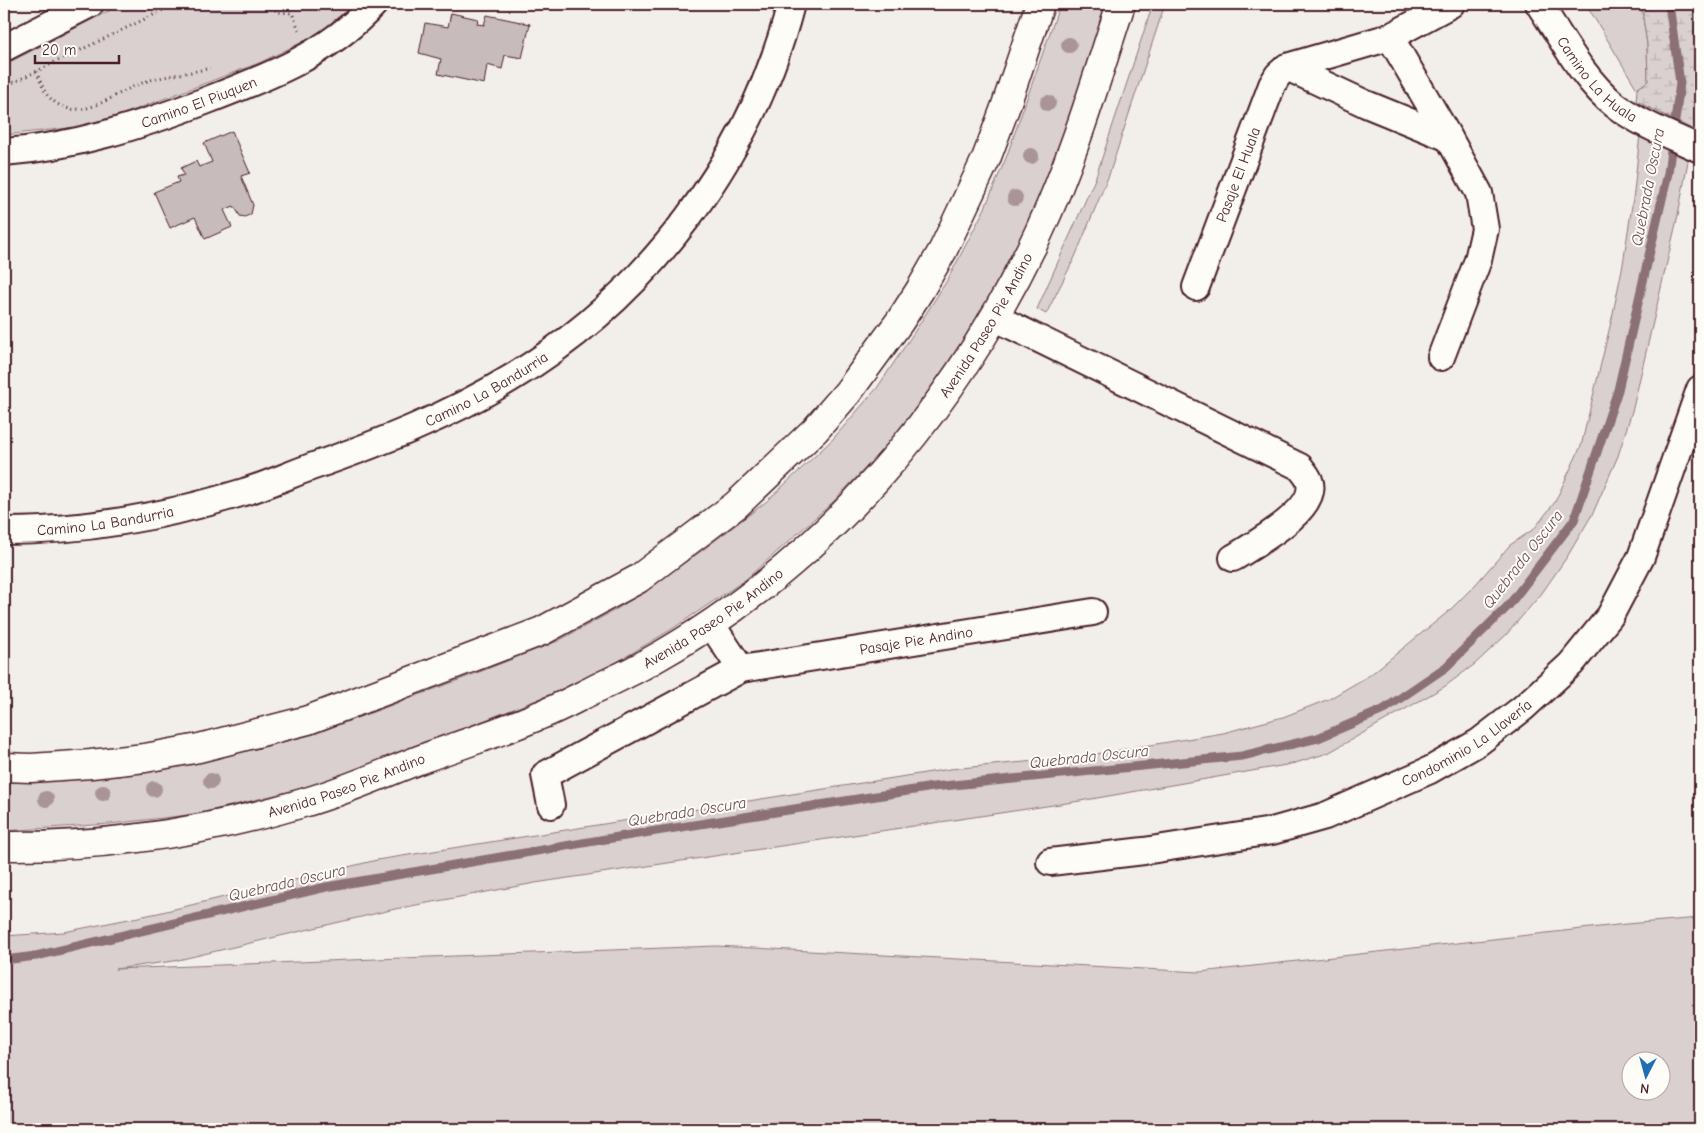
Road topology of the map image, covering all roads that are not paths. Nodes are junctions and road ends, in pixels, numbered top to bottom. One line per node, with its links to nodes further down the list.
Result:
1 (90, 4): 9 (street)
2 (374, 4): 13 (street, Camino El Piuquen)
3 (791, 4): 18 (street, Camino La Bandurria)
4 (1040, 4): 23 (main road)
5 (1121, 4): 15 (main road, Avenida Paseo Pie Andino)
6 (1451, 4): 8 (street)
7 (1539, 4): 12 (street, Camino La Huala)
8 (1390, 37): 10 (street); 11 (street)
9 (4, 48)
10 (1287, 67): 11 (street); 14 (street, Pasaje El Huala)
11 (1449, 138): 16 (street)
12 (1700, 149)
13 (4, 152)
14 (1196, 287)
15 (994, 317): 19 (street); 21 (main road, Avenida Paseo Pie Andino)
16 (1441, 358)
17 (1700, 389): 26 (street, Condominio La Llavería)
18 (4, 531)
19 (1233, 558)
20 (1093, 612): 22 (street, Pasaje Pie Andino)
21 (711, 624): 22 (street); 25 (main road, Avenida Paseo Pie Andino)
22 (741, 669): 24 (street, Pasaje Pie Andino)
23 (4, 767)
24 (551, 805)
25 (4, 846)
26 (1050, 862)

